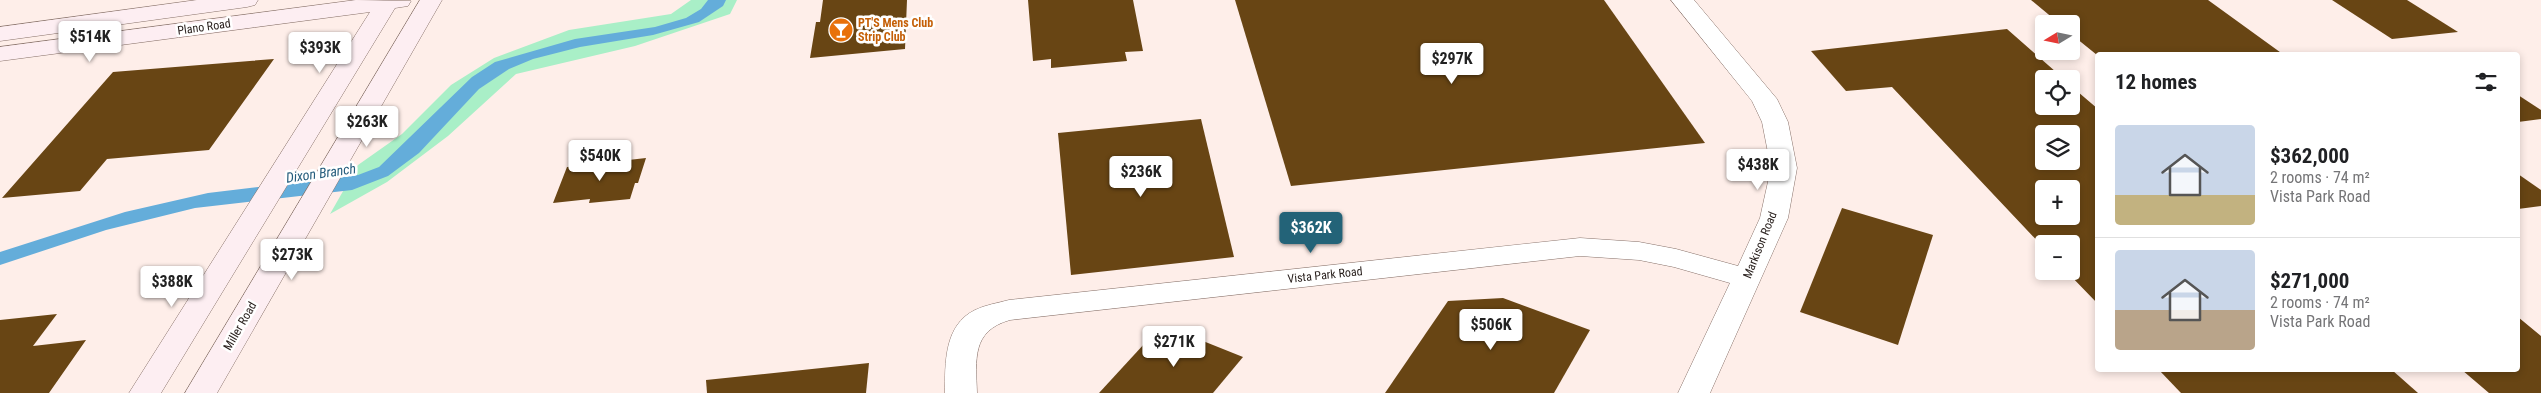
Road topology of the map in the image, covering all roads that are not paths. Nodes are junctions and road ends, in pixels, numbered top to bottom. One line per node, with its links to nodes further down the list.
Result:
1 (247, 0): 5 (main road, Plano Road)
2 (431, 0): 9 (main road, Miller Road)
3 (1682, 0): 7 (street, Markison Road)
4 (395, 1): 6 (main road, Plano Road); 8 (main road)
5 (0, 34)
6 (0, 54)
7 (1747, 278): 10 (street, Vista Park Road); 11 (street, Markison Road)
8 (145, 393)
9 (201, 393)
10 (961, 393)
11 (1694, 393)

